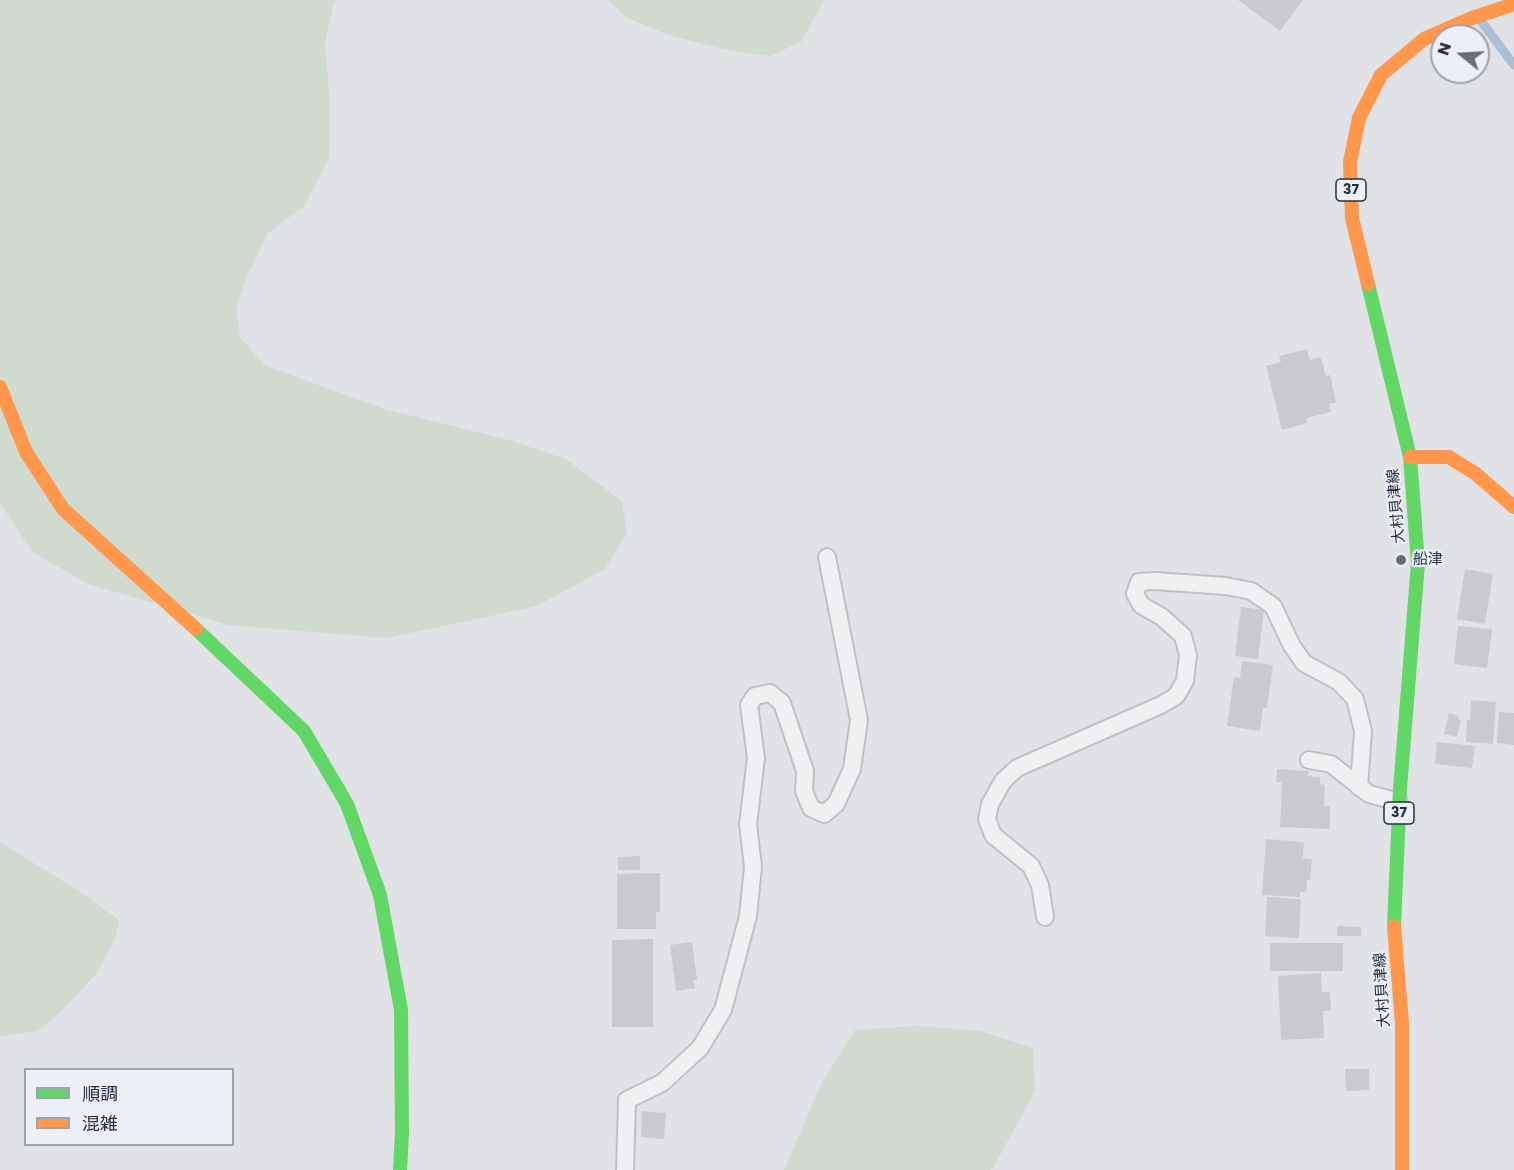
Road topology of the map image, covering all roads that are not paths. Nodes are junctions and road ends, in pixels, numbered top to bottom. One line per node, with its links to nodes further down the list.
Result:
1 (1514, 4): 3 (main road, 大村貝津線 / 37)
2 (0, 387): 10 (main road)
3 (1410, 458): 4 (main road); 8 (main road, 大村貝津線 / 37)
4 (1514, 507)
5 (827, 557): 11 (lane)
6 (1309, 760): 7 (lane)
7 (1359, 787): 8 (lane); 9 (lane)
8 (1399, 802): 12 (main road, 大村貝津線 / 37)
9 (1045, 917)
10 (400, 1170)
11 (625, 1170)
12 (1402, 1170)

